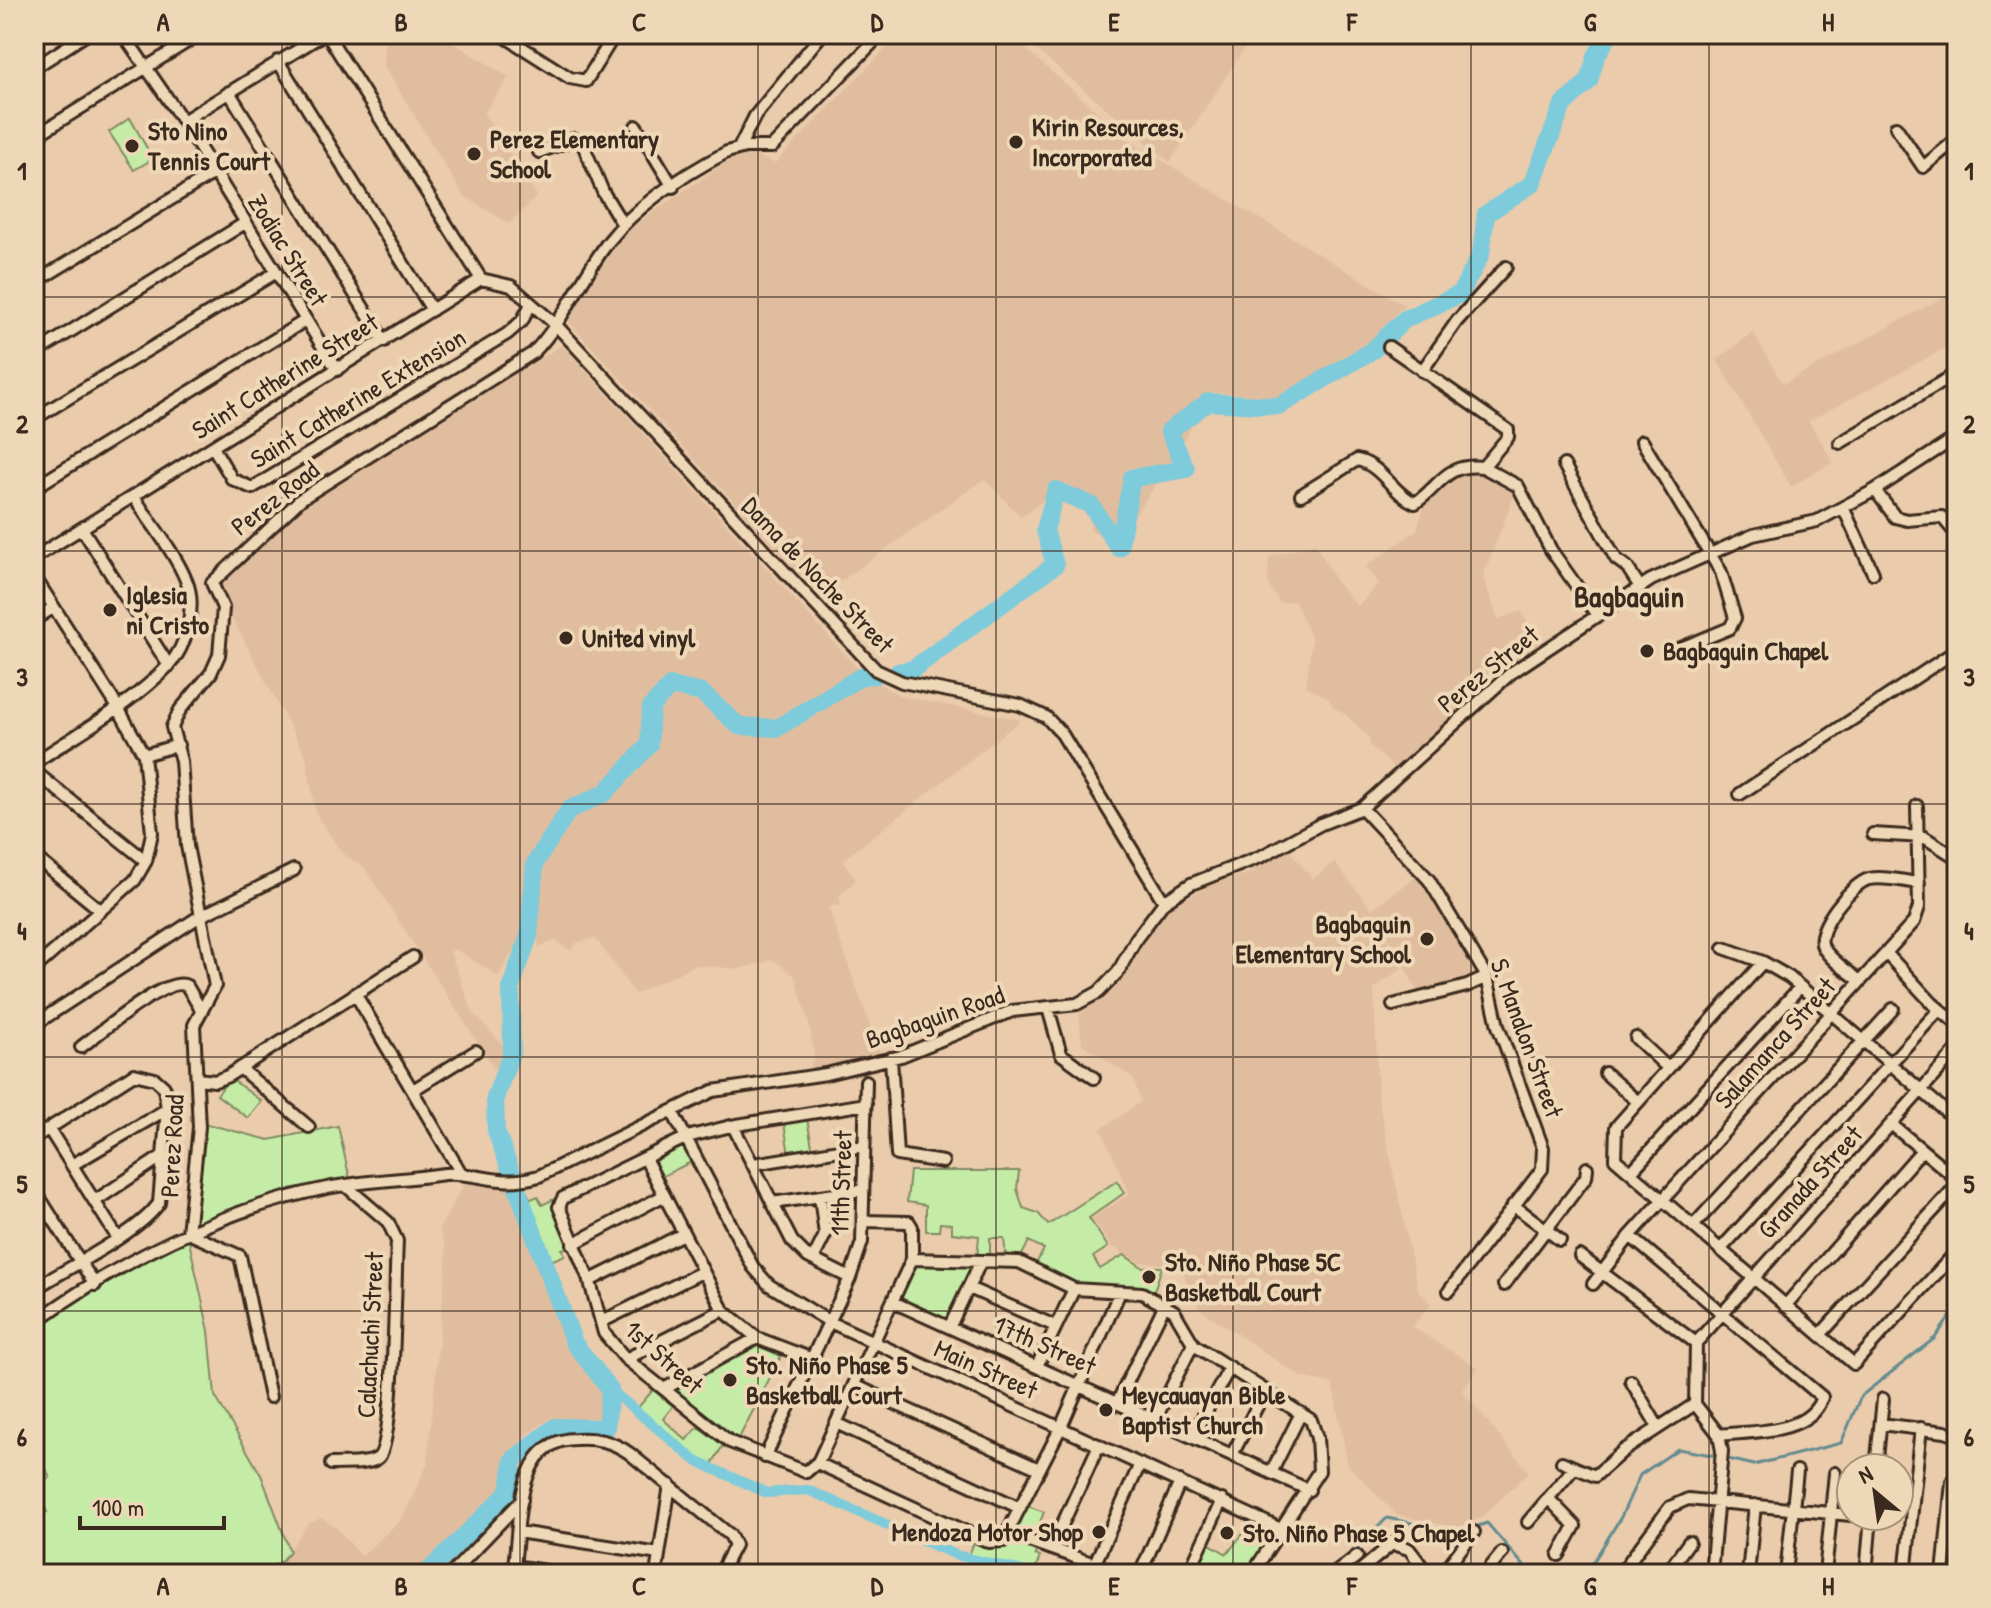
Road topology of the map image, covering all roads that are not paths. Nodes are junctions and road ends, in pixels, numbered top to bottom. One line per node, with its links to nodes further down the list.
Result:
1 (87, 34): 10 (street)
2 (123, 34): 11 (street, Zodiac Street)
3 (200, 34): 11 (street)
4 (325, 34): 9 (street); 28 (street)
5 (501, 34): 6 (street)
6 (615, 34)
7 (822, 34): 18 (street)
8 (881, 34): 18 (street, Perez Road)
9 (278, 61): 12 (street); 31 (street)
10 (34, 68)
11 (145, 68): 13 (street, Zodiac Street); 16 (street)
12 (229, 92): 13 (street); 34 (street)
13 (183, 121): 20 (street, Zodiac Street)
14 (636, 126): 21 (street)
15 (1896, 127): 17 (street)
16 (34, 137)
17 (1957, 139)
18 (739, 148): 21 (street, Perez Road)
19 (539, 152): 23 (street)
20 (214, 173): 22 (street, Zodiac Street); 29 (street)
21 (673, 187): 23 (street, Perez Road)
22 (245, 223): 27 (street, Zodiac Street); 36 (street)
23 (623, 225): 33 (street, Perez Road)
24 (1957, 249): 25 (street)
25 (1957, 257)
26 (1506, 267): 38 (street)
27 (275, 273): 32 (street, Zodiac Street); 40 (street)
28 (481, 279): 30 (street); 31 (street, Saint Catherine Street)
29 (34, 283)
30 (530, 306): 33 (street); 44 (street, Saint Catherine Extension)
31 (432, 310): 34 (street, Saint Catherine Street)
32 (306, 320): 37 (street, Zodiac Street); 47 (street)
33 (556, 325): 66 (street, Perez Road); 80 (street, Dama de Noche Street)
34 (384, 341): 37 (street, Saint Catherine Street)
35 (1389, 347): 38 (street)
36 (34, 354)
37 (337, 370): 44 (street, Saint Catherine Street)
38 (1422, 371): 46 (street)
39 (1957, 373): 43 (street)
40 (34, 419)
41 (1957, 437): 48 (street)
42 (1642, 441): 54 (street)
43 (1840, 443)
44 (213, 447): 50 (street, Saint Catherine Street)
45 (1564, 465): 58 (street)
46 (1483, 467): 49 (street); 60 (street)
47 (34, 488)
48 (1875, 490): 51 (street, Perez Street); 53 (street)
49 (1301, 495)
50 (134, 497): 52 (street, Saint Catherine Street); 64 (street)
51 (1843, 507): 54 (street, Perez Street); 56 (street)
52 (83, 530): 55 (street, Saint Catherine Street); 64 (street)
53 (1957, 535)
54 (1710, 554): 58 (street, Perez Street); 63 (street)
55 (34, 558)
56 (1873, 573)
57 (34, 576): 59 (street)
58 (1640, 587): 60 (street, Perez Street)
59 (54, 607): 61 (street); 65 (street)
60 (1597, 615): 72 (street, Perez Street)
61 (34, 620)
62 (1957, 650): 70 (street)
63 (1674, 651)
64 (169, 666): 65 (street)
65 (117, 706): 67 (street); 68 (street)
66 (178, 745): 67 (street); 82 (street, Perez Road)
67 (144, 755): 77 (street)
68 (34, 763)
69 (34, 771): 77 (street)
70 (1740, 794)
71 (1917, 806): 74 (street, Salamanca Street)
72 (1362, 808): 80 (street, Bagbaguin Road); 88 (street, S. Manalon Street)
73 (1873, 834): 74 (street)
74 (1917, 836): 76 (street); 79 (street, Salamanca Street)
75 (34, 856): 81 (street)
76 (1957, 858)
77 (146, 861): 81 (street)
78 (294, 870): 82 (street)
79 (1919, 883): 84 (street, Salamanca Street); 89 (street)
80 (1164, 902): 93 (street, Bagbaguin Road)
81 (100, 910): 87 (street)
82 (200, 916): 95 (street, Perez Road); 99 (street)
83 (1724, 948): 86 (street)
84 (1886, 953): 89 (street, Salamanca Street); 96 (street)
85 (413, 957): 91 (street)
86 (1763, 962): 90 (street); 109 (street)
87 (34, 969)
88 (1487, 977): 92 (street); 147 (street, S. Manalon Street)
89 (1860, 981): 97 (street, Salamanca Street)
90 (1800, 987): 97 (street); 136 (street)
91 (356, 995): 108 (street); 115 (street)
92 (1393, 1005)
93 (1048, 1008): 105 (street, Bagbaguin Road); 112 (street)
94 (1893, 1009): 101 (street)
95 (201, 1010): 102 (street); 113 (street, Perez Road)
96 (1939, 1010): 98 (street); 107 (street)
97 (1831, 1013): 101 (street); 145 (street, Salamanca Street)
98 (1957, 1024)
99 (34, 1025)
100 (1636, 1038): 109 (street)
101 (1864, 1041): 107 (street); 149 (street)
102 (81, 1047)
103 (1957, 1050): 106 (street, Granada Street)
104 (476, 1051): 115 (street)
105 (891, 1058): 120 (street, Bagbaguin Road); 132 (street)
106 (1946, 1062): 110 (street); 116 (street, Granada Street)
107 (1891, 1063): 116 (street); 157 (street)
108 (240, 1068): 113 (street); 124 (street)
109 (1668, 1068): 117 (street)
110 (1957, 1072)
111 (1605, 1073): 117 (street)
112 (1094, 1078)
113 (198, 1079): 151 (street, Perez Road)
114 (866, 1081): 118 (street, 11th Street)
115 (413, 1090): 137 (street)
116 (1922, 1090): 121 (street); 122 (street, Granada Street)
117 (1638, 1102): 136 (street)
118 (866, 1104): 123 (street, 1st Street); 128 (street, 11th Street)
119 (167, 1109): 125 (street); 130 (street); 134 (street)
120 (672, 1111): 127 (street, Main Street); 137 (street, Bagbaguin Road)
121 (1957, 1121)
122 (1891, 1124): 129 (street); 167 (street, Granada Street)
123 (733, 1126): 127 (street, 1st Street); 133 (street)
124 (309, 1127)
125 (49, 1129): 126 (street); 134 (street)
126 (34, 1138)
127 (685, 1138): 131 (street, 1st Street); 183 (street, Main Street)
128 (864, 1146): 133 (street); 141 (street, 11th Street)
129 (1922, 1150): 138 (street); 179 (street)
130 (164, 1155): 144 (street); 154 (street)
131 (645, 1158): 142 (street); 156 (street, 1st Street)
132 (943, 1162)
133 (754, 1164): 146 (street)
134 (72, 1165): 144 (street)
135 (1587, 1168): 150 (street)
136 (1631, 1172): 145 (street)
137 (461, 1173): 139 (street, Bagbaguin Road)
138 (1957, 1182): 187 (street)
139 (346, 1186): 151 (street, Bagbaguin Road); 221 (street, Calachuchi Street)
140 (34, 1189): 162 (street)
141 (863, 1190): 143 (street); 148 (street, 11th Street)
142 (663, 1196): 152 (street); 156 (street)
143 (820, 1196): 146 (street); 160 (street)
144 (95, 1201): 154 (street)
145 (1662, 1202): 149 (street); 153 (street, Salamanca Street)
146 (772, 1203): 160 (street)
147 (1513, 1205): 150 (street); 175 (street, S. Manalon Street)
148 (863, 1221): 161 (street); 166 (street, 11th Street)
149 (1693, 1226): 157 (street)
150 (1546, 1230): 155 (street); 171 (street)
151 (188, 1233): 170 (street, Bagbaguin Road); 201 (street)
152 (683, 1234): 164 (street); 168 (street)
153 (1630, 1236): 165 (street, Salamanca Street); 181 (street)
154 (117, 1237): 162 (street)
155 (1560, 1240)
156 (573, 1244): 168 (street, 1st Street)
157 (1720, 1250): 167 (street)
158 (1957, 1251): 187 (street)
159 (1580, 1256): 165 (street)
160 (813, 1259): 166 (street)
161 (912, 1259): 163 (street); 177 (street)
162 (79, 1261): 170 (street); 172 (street)
163 (981, 1261): 173 (street); 174 (street)
164 (702, 1272): 180 (street); 182 (street)
165 (1602, 1275): 169 (street, Salamanca Street); 190 (street)
166 (850, 1278): 183 (street, 11th Street)
167 (1753, 1278): 179 (street); 181 (street, Granada Street)
168 (589, 1281): 182 (street, 1st Street)
169 (1593, 1284)
170 (95, 1285): 184 (street, Bagbaguin Road)
171 (1504, 1285)
172 (35, 1287)
173 (969, 1288): 185 (street); 186 (street)
174 (1074, 1289): 176 (street); 186 (street)
175 (1449, 1291)
176 (1119, 1294): 178 (street); 198 (street)
177 (893, 1302): 185 (street, 17th Street); 189 (street)
178 (1165, 1304): 191 (street); 203 (street)
179 (1785, 1306): 187 (street)
180 (723, 1310): 188 (street); 192 (street)
181 (1723, 1312): 190 (street, Granada Street); 212 (street)
182 (601, 1322): 192 (street, 1st Street)
183 (830, 1322): 189 (street, Main Street); 193 (street, 11th Street)
184 (34, 1323)
185 (950, 1326): 194 (street, 17th Street)
186 (1055, 1326): 194 (street)
187 (1820, 1335)
188 (757, 1338): 193 (street); 199 (street)
189 (873, 1341): 197 (street); 209 (street, Main Street)
190 (1696, 1343): 204 (street)
191 (1193, 1344): 195 (street); 206 (street)
192 (626, 1359): 199 (street, 1st Street)
193 (812, 1359): 218 (street, 11th Street)
194 (1037, 1366): 198 (street, 17th Street)
195 (1230, 1367): 200 (street); 214 (street)
196 (1631, 1381): 210 (street)
197 (854, 1385): 207 (street); 223 (street)
198 (1079, 1385): 203 (street, 17th Street); 209 (street)
199 (664, 1389): 218 (street, 1st Street)
200 (1265, 1391): 205 (street); 217 (street)
201 (270, 1397)
202 (1883, 1399): 208 (street)
203 (1118, 1401): 206 (street, 17th Street)
204 (1695, 1404): 210 (street); 212 (street)
205 (1301, 1413): 226 (street); 231 (street)
206 (1155, 1420): 214 (street, 17th Street)
207 (836, 1423): 220 (street); 237 (street)
208 (1881, 1424): 211 (street); 216 (street)
209 (1061, 1427): 215 (street, Main Street); 223 (street)
210 (1658, 1427): 224 (street)
211 (1921, 1428): 213 (street); 280 (street)
212 (1719, 1435): 235 (street)
213 (1957, 1436)
214 (1192, 1437): 217 (street, 17th Street)
215 (1099, 1445): 222 (street, Main Street); 248 (street)
216 (1878, 1452)
217 (1232, 1455): 226 (street, 17th Street)
218 (765, 1457): 220 (street, 1st Street)
219 (1562, 1462): 224 (street)
220 (817, 1463): 246 (street)
221 (331, 1464)
222 (1140, 1464): 229 (street, Main Street); 254 (street)
223 (1039, 1469): 237 (street)
224 (1573, 1469): 232 (street)
225 (1797, 1471): 238 (street)
226 (1271, 1473): 231 (street, 17th Street)
227 (1835, 1473): 239 (street)
228 (1957, 1474): 281 (street)
229 (1180, 1482): 234 (street, Main Street); 264 (street)
230 (670, 1485): 233 (street); 250 (street); 262 (street)
231 (1309, 1490): 242 (street)
232 (1548, 1498): 241 (street); 251 (street)
233 (523, 1499): 243 (street); 258 (street)
234 (1222, 1500): 242 (street, Main Street); 265 (street)
235 (1717, 1501): 236 (street); 253 (street); 275 (street)
236 (1755, 1505): 238 (street); 276 (street)
237 (1020, 1508): 246 (street)
238 (1794, 1510): 239 (street); 277 (street)
239 (1832, 1513): 240 (street); 278 (street)
240 (1835, 1513)
241 (1528, 1522)
242 (1283, 1530): 266 (street)
243 (518, 1532): 250 (street); 255 (street)
244 (1474, 1532): 270 (street)
245 (1870, 1532): 279 (street)
246 (1006, 1537): 248 (street)
247 (1689, 1542): 274 (street)
248 (1051, 1549): 254 (street)
249 (1502, 1553): 271 (street)
250 (659, 1554): 261 (street)
251 (1559, 1555)
252 (1357, 1556): 267 (street)
253 (1630, 1562): 272 (street); 273 (street)
254 (1095, 1563): 263 (street)
255 (514, 1566): 257 (street); 259 (street)
256 (1368, 1570): 268 (street); 269 (street)
257 (550, 1573): 260 (street)
258 (451, 1574)
259 (498, 1574)
260 (565, 1574)
261 (656, 1574)
262 (720, 1574)
263 (1123, 1574)
264 (1140, 1574)
265 (1188, 1574)
266 (1252, 1574)
267 (1334, 1574)
268 (1356, 1574)
269 (1428, 1574)
270 (1442, 1574)
271 (1485, 1574)
272 (1620, 1574)
273 (1646, 1574)
274 (1666, 1574)
275 (1711, 1574)
276 (1748, 1574)
277 (1786, 1574)
278 (1825, 1574)
279 (1866, 1574)
280 (1905, 1574)
281 (1943, 1574)

